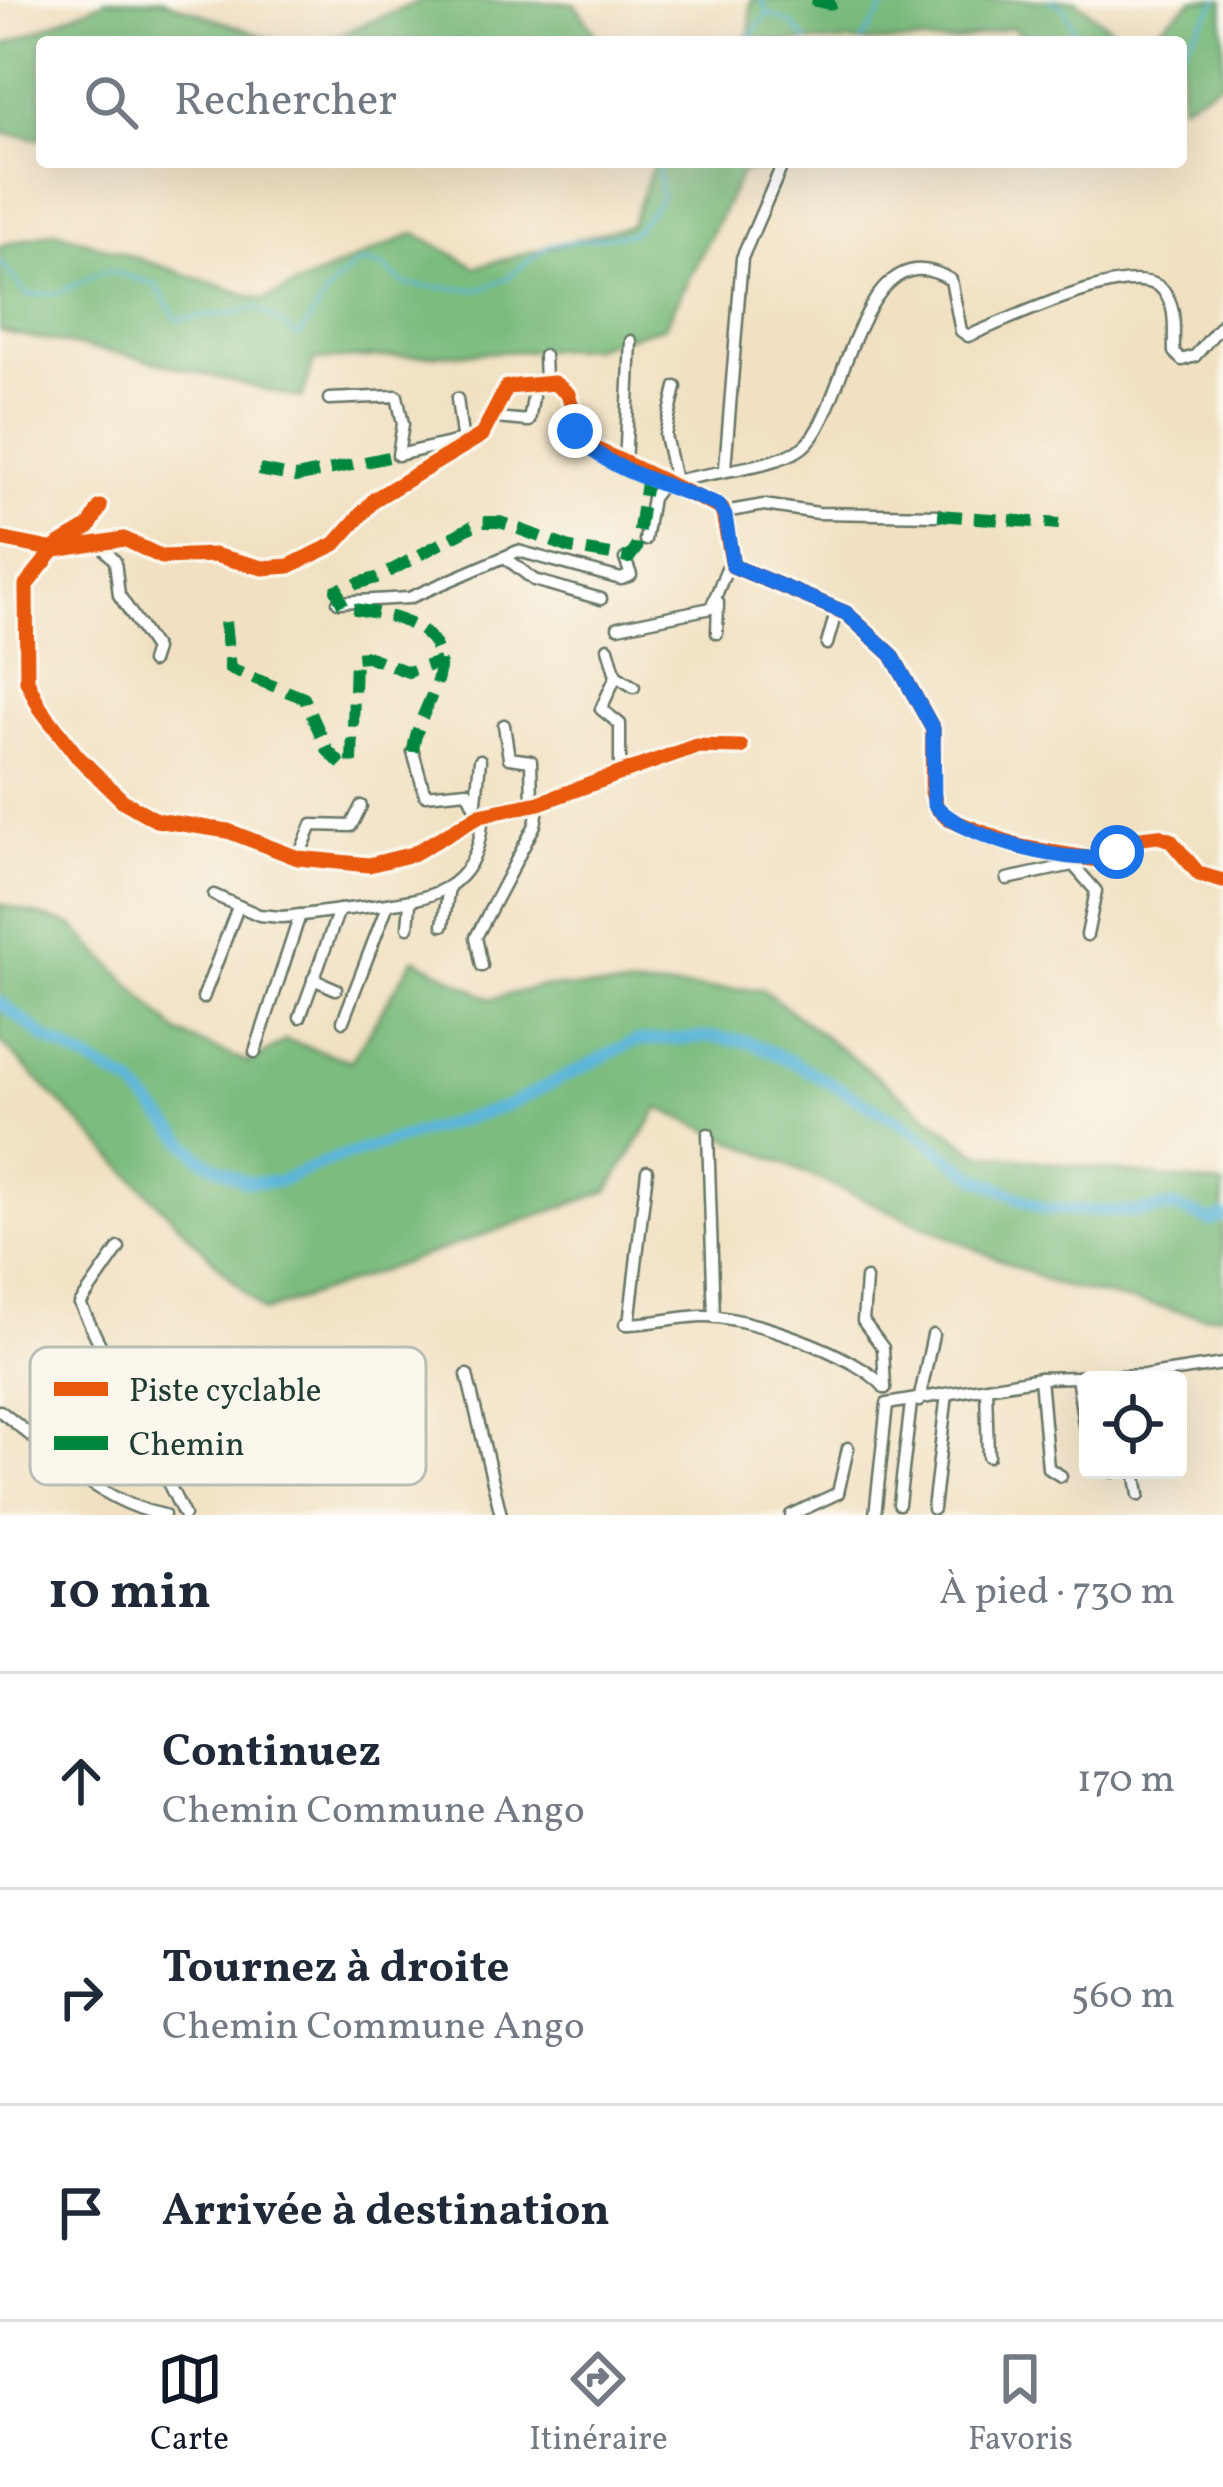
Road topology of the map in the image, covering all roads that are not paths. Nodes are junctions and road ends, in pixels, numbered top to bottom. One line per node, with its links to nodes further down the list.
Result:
1 (780, 170): 13 (street)
2 (1223, 322): 13 (street)
3 (631, 341): 12 (street)
4 (544, 356): 5 (street)
5 (544, 382): 10 (street); 12 (street)
6 (676, 387): 14 (street)
7 (533, 398): 10 (street)
8 (329, 399): 11 (street)
9 (457, 399): 11 (street)
10 (495, 418): 11 (street)
11 (464, 444): 20 (street)
12 (625, 466): 14 (street)
13 (725, 468): 14 (street)
14 (669, 482): 16 (street); 19 (street)
15 (100, 508): 21 (street)
16 (724, 512): 17 (street); 24 (street)
17 (938, 515)
18 (0, 539): 21 (street)
19 (645, 540)
20 (100, 544): 21 (street); 35 (street)
21 (55, 550): 26 (street)
22 (506, 558): 23 (street); 27 (street); 28 (street)
23 (625, 559)
24 (729, 562): 29 (street); 30 (street)
25 (8, 577): 26 (street)
26 (27, 582): 47 (street)
27 (601, 599)
28 (338, 602)
29 (718, 602): 31 (street); 32 (street)
30 (837, 609): 33 (street); 48 (street)
31 (618, 627)
32 (717, 633)
33 (827, 644)
34 (608, 647): 36 (street)
35 (156, 653)
36 (616, 676): 37 (street); 42 (street)
37 (634, 687)
38 (504, 725): 44 (street)
39 (741, 747): 42 (street)
40 (413, 752): 43 (street)
41 (480, 760): 43 (street)
42 (620, 774): 44 (street)
43 (476, 801): 46 (street)
44 (536, 804): 46 (street); 65 (street)
45 (362, 806): 47 (street)
46 (480, 814): 47 (street); 52 (street)
47 (298, 858)
48 (1093, 860): 49 (street); 51 (street)
49 (1075, 867): 50 (street); 62 (street)
50 (1006, 879)
51 (1223, 881)
52 (449, 886): 56 (street); 60 (street)
53 (214, 895): 57 (street)
54 (307, 897): 59 (street)
55 (388, 904): 56 (street); 58 (street); 70 (street)
56 (410, 904): 61 (street)
57 (238, 907): 59 (street); 68 (street)
58 (339, 910): 59 (street); 63 (street)
59 (300, 915): 71 (street)
60 (443, 925)
61 (407, 927)
62 (1087, 935)
63 (325, 948): 64 (street); 66 (street)
64 (340, 948)
65 (482, 966)
66 (313, 979): 67 (street); 69 (street)
67 (336, 989)
68 (203, 998)
69 (316, 1016)
70 (343, 1021)
71 (255, 1052)
72 (708, 1134): 76 (street)
73 (646, 1171): 76 (street)
74 (119, 1248): 78 (street)
75 (866, 1279): 86 (street)
76 (714, 1318): 86 (street)
77 (933, 1335): 88 (street)
78 (101, 1347)
79 (1223, 1364): 80 (street)
80 (1173, 1371)
81 (467, 1375): 103 (street)
82 (1078, 1377): 83 (street); 84 (street)
83 (1040, 1378): 85 (street); 94 (street)
84 (1079, 1385)
85 (986, 1387): 87 (street); 93 (street)
86 (885, 1388): 89 (street)
87 (947, 1394): 88 (street); 100 (street)
88 (915, 1402): 89 (street); 99 (street)
89 (887, 1404): 105 (street)
90 (0, 1411): 91 (street)
91 (30, 1435)
92 (848, 1448): 104 (street)
93 (988, 1456)
94 (1061, 1476)
95 (1137, 1479): 98 (street)
96 (94, 1485): 101 (street)
97 (169, 1485): 102 (street)
98 (1139, 1496)
99 (899, 1504)
100 (933, 1510)
101 (164, 1515)
102 (184, 1515)
103 (501, 1515)
104 (791, 1515)
105 (875, 1515)

